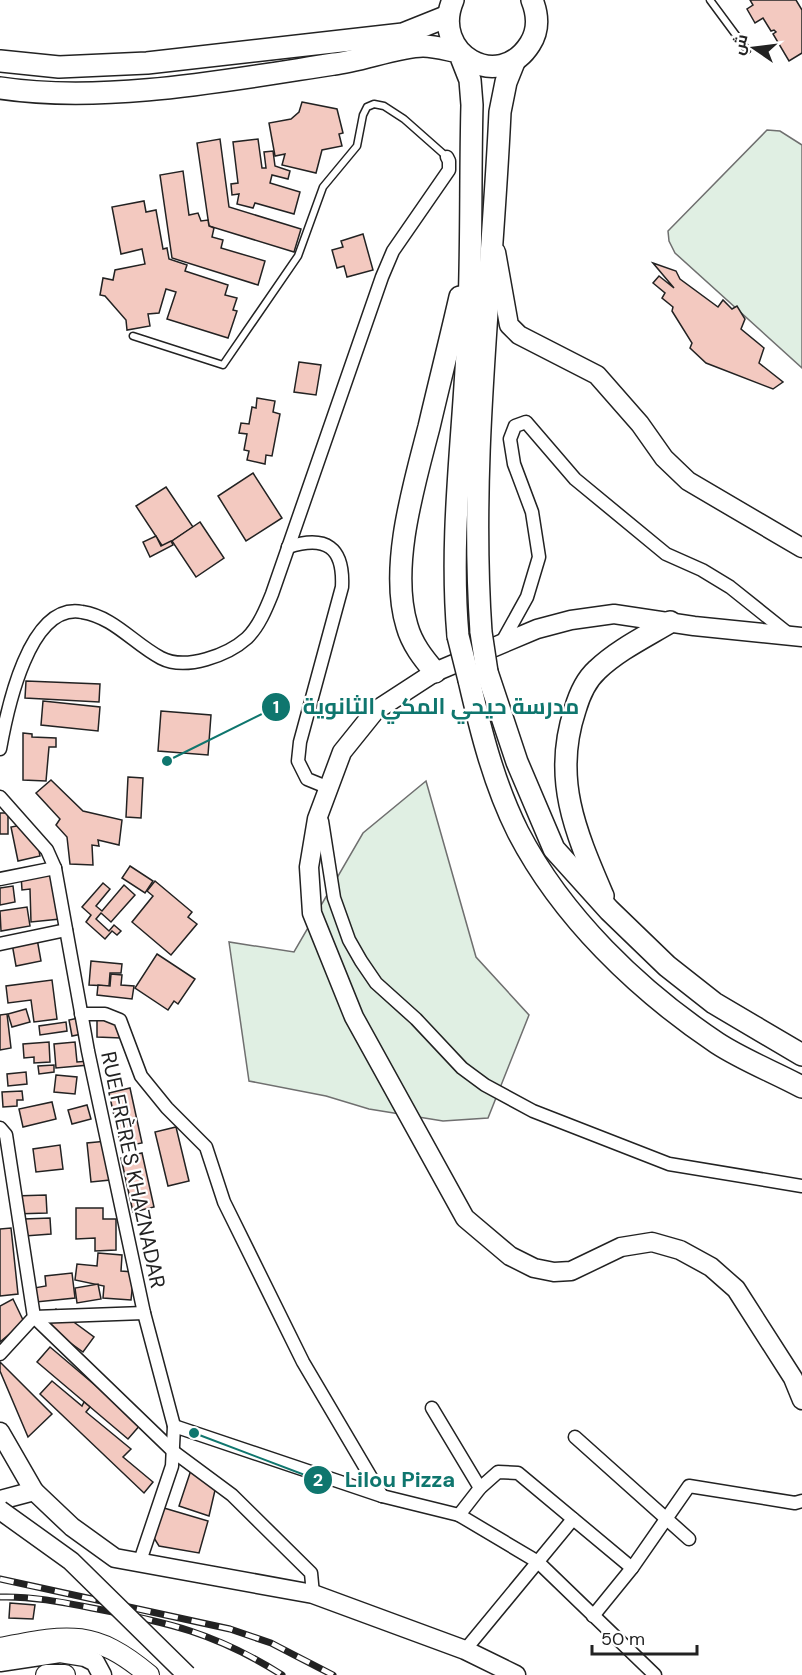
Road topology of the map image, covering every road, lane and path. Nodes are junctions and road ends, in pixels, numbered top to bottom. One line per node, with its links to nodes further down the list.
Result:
1 (532, 0): 7 (highway)
2 (710, 0): 4 (lane)
3 (450, 8): 5 (highway); 6 (highway)
4 (747, 50)
5 (459, 52): 7 (highway); 8 (highway); 11 (highway)
6 (0, 61)
7 (514, 62): 10 (highway)
8 (0, 88)
9 (447, 157): 12 (lane); 13 (street)
10 (492, 226): 14 (main road); 19 (highway, bridge)
11 (469, 259): 18 (highway); 19 (highway, bridge)
12 (133, 336)
13 (288, 547): 20 (street); 21 (street)
14 (802, 548)
15 (670, 622): 16 (main road); 17 (main road); 26 (highway)
16 (797, 636): 17 (street)
17 (501, 644): 18 (main road)
18 (435, 672): 21 (main road)
19 (478, 676): 26 (highway); 31 (highway)
20 (0, 749)
21 (329, 789): 23 (main road)
22 (0, 797): 24 (street, RUE FRÈRES KHAZNADAR)
23 (320, 811): 33 (street); 37 (main road)
24 (55, 868): 25 (street); 27 (street, RUE FRÈRES KHAZNADAR)
25 (0, 879)
26 (609, 910): 30 (highway)
27 (66, 930): 28 (street); 29 (street, RUE FRÈRES KHAZNADAR)
28 (0, 944)
29 (81, 1014): 34 (street, RUE FRÈRES KHAZNADAR); 45 (street)
30 (802, 1055)
31 (802, 1087)
32 (2, 1134): 35 (street)
33 (802, 1186)
34 (144, 1313): 35 (street); 39 (street, RUE FRÈRES KHAZNADAR)
35 (34, 1317): 36 (street); 42 (street)
36 (0, 1354)
37 (802, 1400)
38 (432, 1408): 43 (street)
39 (174, 1426): 42 (street, RUE FRÈRES KHAZNADAR); 45 (street)
40 (0, 1432): 44 (main road)
41 (575, 1437): 51 (street)
42 (174, 1452): 54 (street, RUE FRÈRES KHAZNADAR); 56 (street)
43 (480, 1488): 49 (street); 50 (street)
44 (34, 1491): 46 (main road); 54 (main road)
45 (382, 1496): 49 (street)
46 (0, 1500)
47 (802, 1501): 51 (street)
48 (0, 1510): 64 (main road, bridge)
49 (459, 1515): 53 (street)
50 (573, 1519): 53 (street); 55 (street)
51 (667, 1519): 52 (street); 55 (street)
52 (689, 1539)
53 (538, 1562): 57 (street); 58 (street)
54 (139, 1564): 56 (main road)
55 (632, 1568): 57 (street)
56 (313, 1594): 58 (main road)
57 (593, 1616): 66 (street)
58 (465, 1650): 65 (main road)
59 (3, 1657): 62 (main road); 63 (main road)
60 (46, 1675): 61 (main road)
61 (65, 1675)
62 (102, 1675)
63 (149, 1675)
64 (187, 1675)
65 (516, 1675)
66 (655, 1675)

